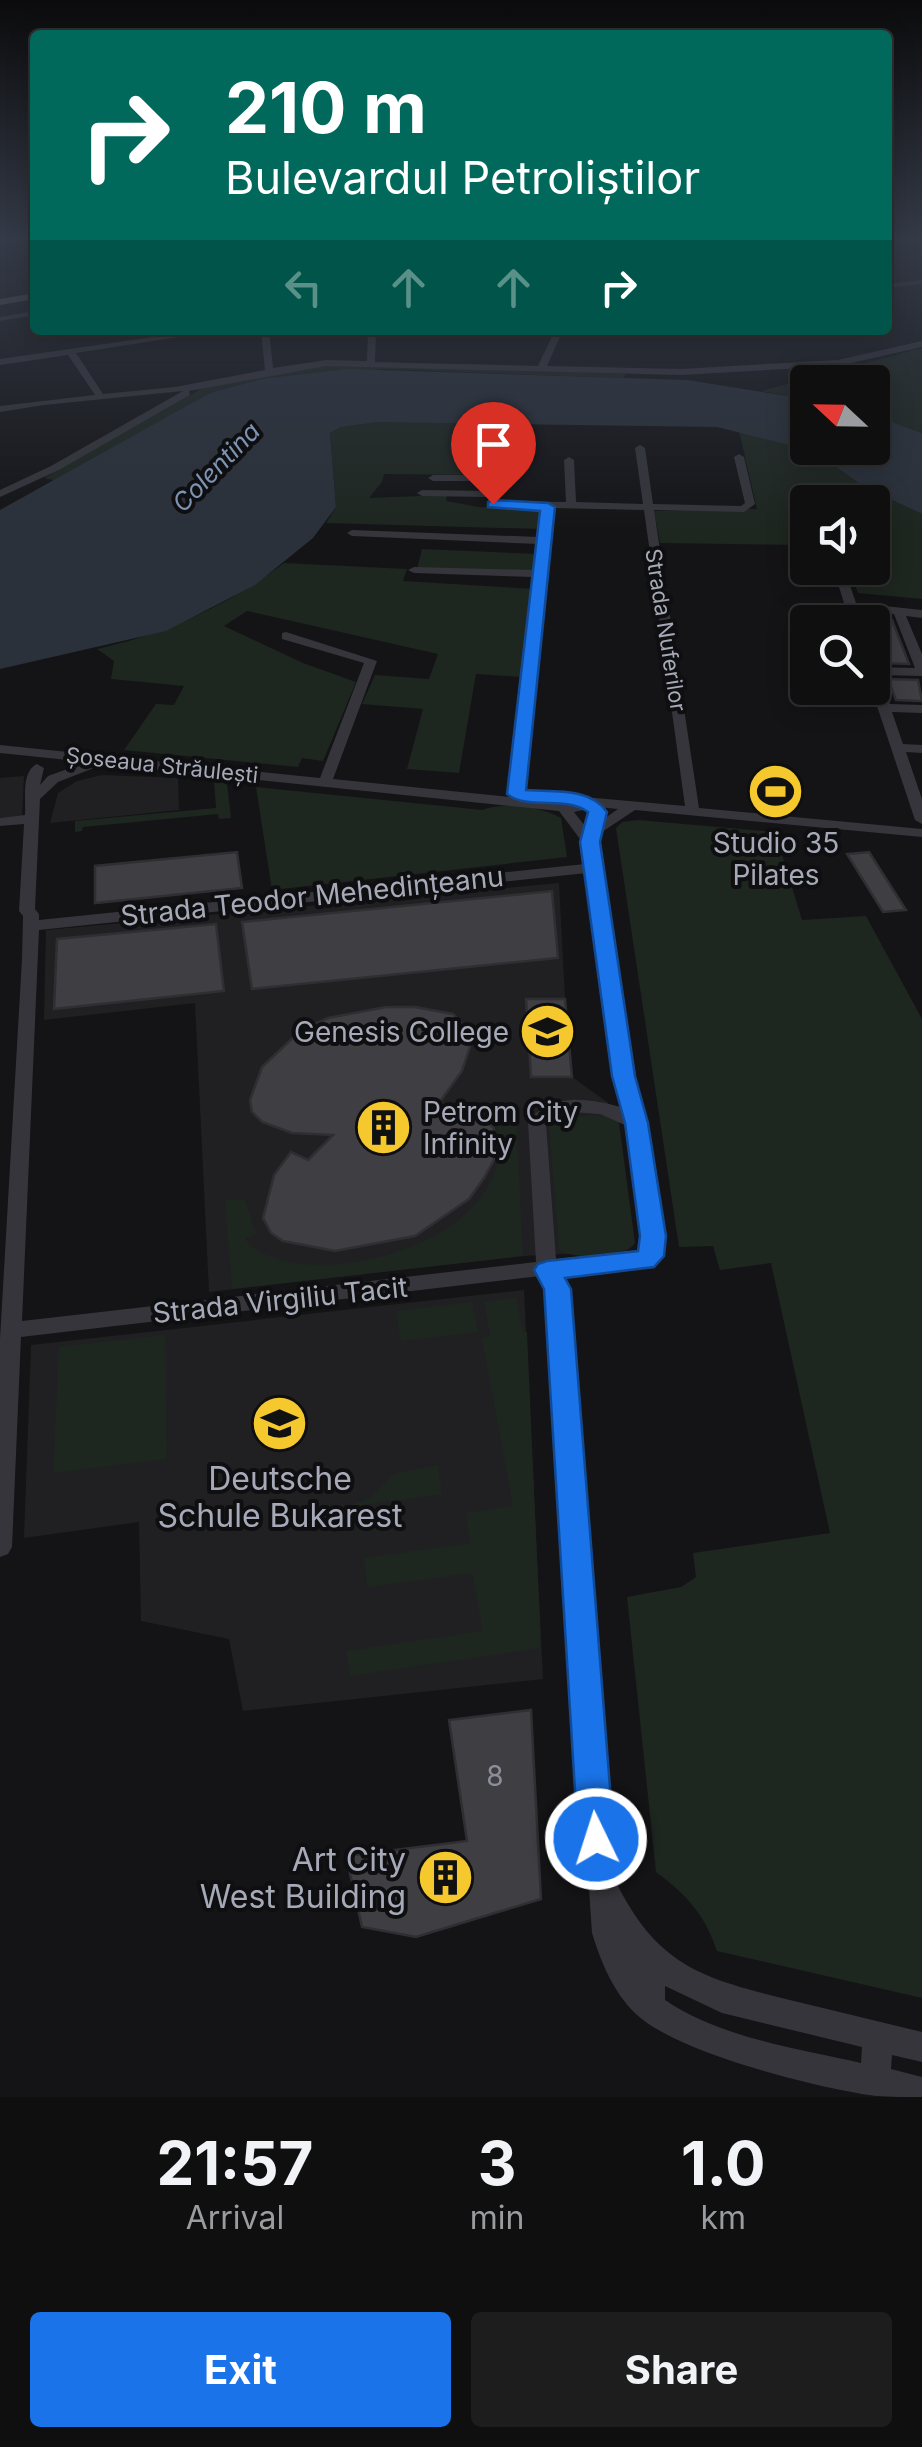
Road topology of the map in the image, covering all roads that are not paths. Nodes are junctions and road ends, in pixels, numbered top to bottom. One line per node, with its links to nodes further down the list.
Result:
1 (185, 335): 6 (street)
2 (266, 335): 10 (street)
3 (372, 335): 8 (street)
4 (557, 335): 9 (street)
5 (922, 344): 9 (street)
6 (71, 352): 7 (street); 12 (street)
7 (0, 362)
8 (372, 362): 9 (street); 10 (street)
9 (541, 369)
10 (269, 370): 11 (street)
11 (195, 386): 12 (street); 21 (street)
12 (100, 396): 13 (street)
13 (0, 409)
14 (640, 448): 25 (street, Strada Nuferilor)
15 (496, 454): 19 (street)
16 (738, 457): 25 (street)
17 (569, 460): 24 (street)
18 (433, 478): 19 (street)
19 (495, 478): 22 (street)
20 (422, 493): 22 (street)
21 (0, 494)
22 (494, 494): 23 (street)
23 (548, 507): 24 (street); 27 (street)
24 (571, 507): 25 (street)
25 (648, 508): 51 (street, Strada Nuferilor)
26 (352, 533): 27 (street)
27 (544, 541): 29 (street)
28 (414, 570): 29 (street)
29 (540, 574): 45 (street)
30 (890, 612): 31 (street)
31 (899, 613): 32 (street); 35 (street)
32 (922, 614)
33 (286, 636): 44 (street)
34 (890, 671): 35 (street)
35 (922, 671)
36 (884, 705): 37 (street)
37 (885, 708): 38 (street); 39 (street)
38 (922, 709)
39 (898, 748): 40 (street); 53 (street)
40 (922, 748)
41 (0, 749): 42 (street, Șoseaua Străulești)
42 (38, 760): 43 (street, Șoseaua Străulești); 46 (street); 52 (street)
43 (110, 760): 44 (street, Șoseaua Străulești); 46 (street)
44 (325, 782): 47 (street, Șoseaua Străulești)
45 (516, 794): 47 (street, Șoseaua Străulești); 48 (street, Șoseaua Străulești)
46 (39, 795): 58 (street)
47 (475, 796): 49 (street, Șoseaua Străulești)
48 (592, 804): 49 (street, Șoseaua Străulești); 50 (street, Șoseaua Străulești); 56 (street)
49 (563, 807): 56 (street)
50 (630, 807): 51 (street, Șoseaua Străulești); 56 (street)
51 (693, 813): 55 (street, Șoseaua Străulești)
52 (32, 819): 54 (street); 58 (street)
53 (922, 820)
54 (0, 822)
55 (922, 833)
56 (590, 836): 57 (street)
57 (594, 868): 58 (street, Strada Teodor Mehedințeanu); 59 (street)
58 (31, 920): 63 (street)
59 (624, 1076): 60 (street); 61 (street)
60 (587, 1106): 61 (street); 62 (street)
61 (636, 1123): 62 (street, Strada Virgiliu Tacit)
62 (547, 1270): 63 (street, Strada Virgiliu Tacit); 66 (street)
63 (13, 1330): 64 (street)
64 (5, 1358): 65 (street)
65 (0, 1547)
66 (599, 1874): 67 (street); 68 (street)
67 (649, 1958): 68 (street); 69 (street)
68 (651, 2008): 71 (street)
69 (877, 2035): 70 (street); 71 (street)
70 (922, 2047)
71 (876, 2080): 72 (street)
72 (922, 2092)

